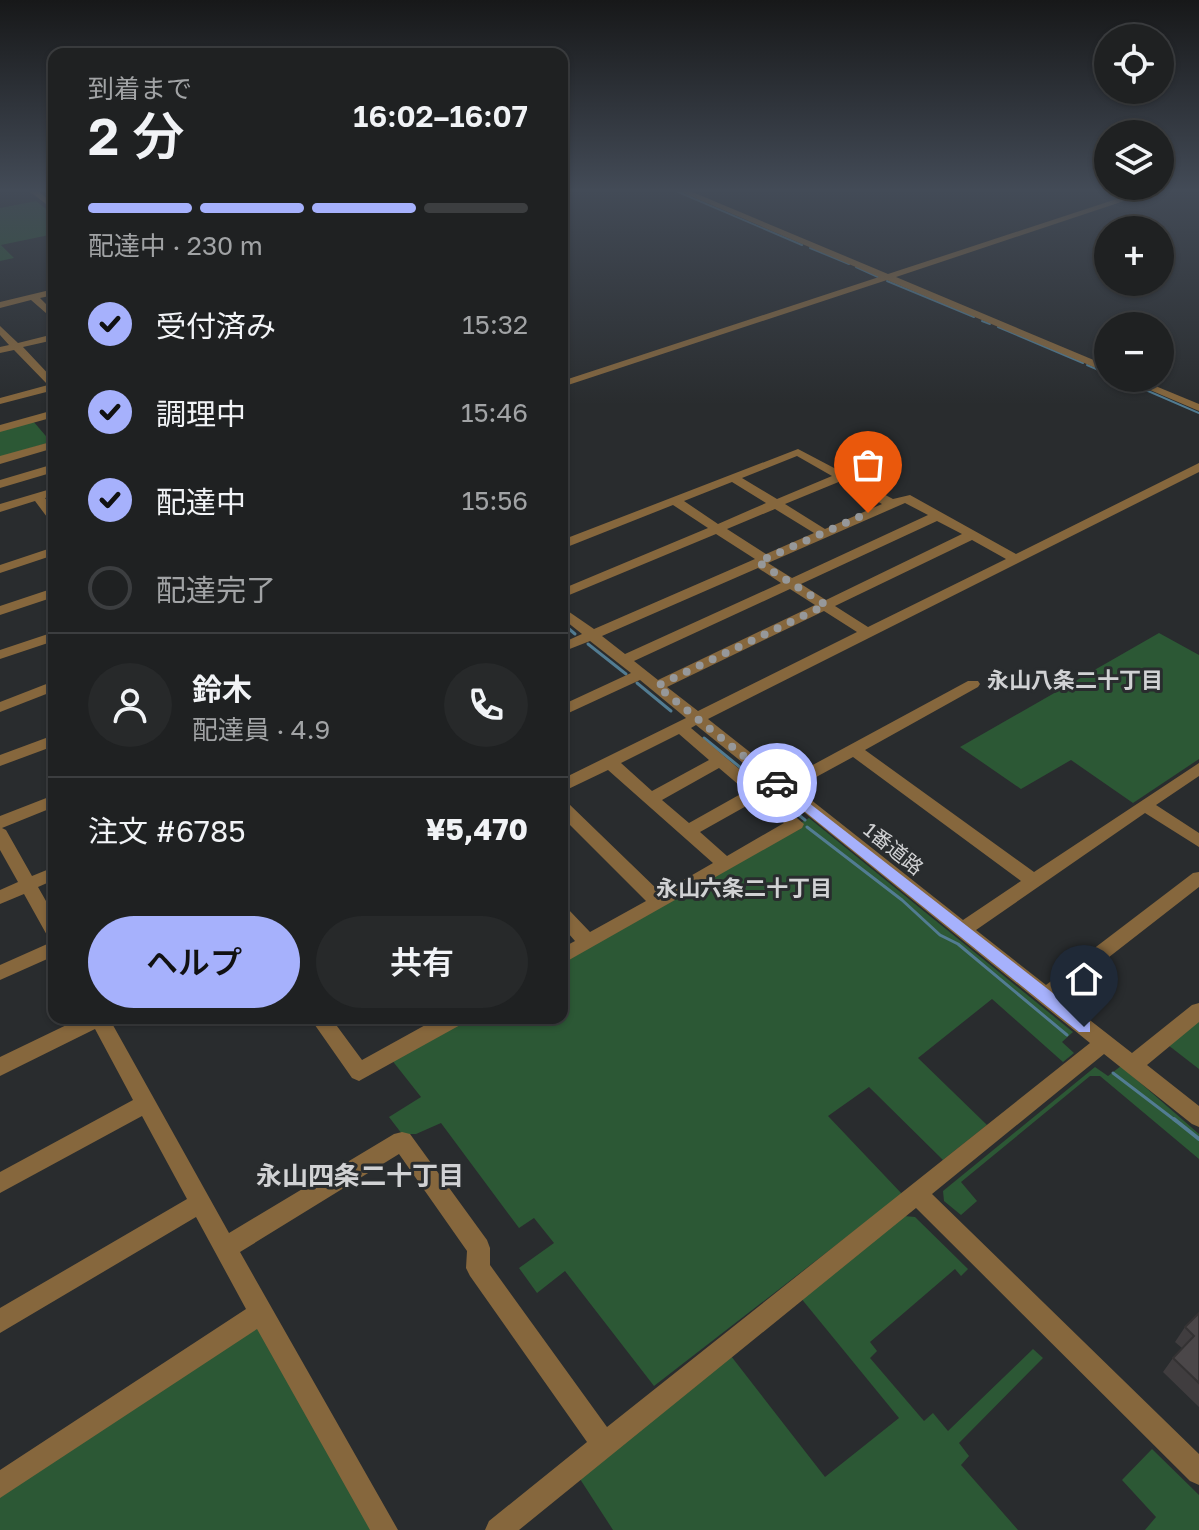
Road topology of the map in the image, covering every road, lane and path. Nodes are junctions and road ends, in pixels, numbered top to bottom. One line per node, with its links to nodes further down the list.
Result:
1 (851, 262): 3 (street)
2 (935, 262): 3 (street)
3 (888, 278): 12 (street); 14 (street)
4 (48, 293): 5 (street)
5 (33, 297): 6 (street); 7 (street)
6 (0, 305)
7 (48, 311)
8 (0, 329): 10 (street)
9 (48, 338): 10 (street)
10 (16, 346): 11 (street); 13 (street)
11 (0, 350)
12 (1094, 364)
13 (48, 380)
14 (568, 382)
15 (48, 388): 17 (street)
16 (1161, 392): 18 (street)
17 (0, 401)
18 (1199, 408)
19 (48, 415): 20 (street)
20 (0, 429)
21 (48, 446): 22 (street)
22 (0, 460)
23 (1199, 467): 41 (street)
24 (48, 470): 27 (street)
25 (842, 476): 26 (street); 31 (street); 32 (street)
26 (732, 477): 30 (street); 32 (street)
27 (0, 484)
28 (48, 494): 29 (street)
29 (38, 497): 33 (street); 34 (street)
30 (675, 501): 36 (street); 39 (street)
31 (890, 503): 35 (street); 37 (street)
32 (776, 504): 36 (street); 37 (street)
33 (0, 508)
34 (48, 510)
35 (937, 516): 38 (street); 44 (street)
36 (717, 528): 42 (street); 45 (street)
37 (823, 533): 42 (street)
38 (971, 535): 41 (street); 47 (street)
39 (568, 543)
40 (48, 553): 43 (street)
41 (1016, 559): 50 (street)
42 (761, 560): 44 (street); 51 (street)
43 (0, 569)
44 (792, 583): 47 (street); 55 (street)
45 (568, 591)
46 (48, 594): 48 (street)
47 (826, 605): 50 (street); 58 (street)
48 (0, 611)
49 (568, 616): 51 (street, 1番道路)
50 (868, 633): 62 (street)
51 (592, 635): 53 (street); 55 (street, 1番道路)
52 (48, 638): 54 (street)
53 (568, 645)
54 (0, 655)
55 (624, 660): 56 (street, 1番道路)
56 (641, 674): 58 (street, 1番道路); 61 (street)
57 (973, 684): 64 (street)
58 (657, 686): 62 (street, 1番道路)
59 (48, 688): 60 (street)
60 (0, 707)
61 (568, 708)
62 (688, 723): 66 (street); 67 (street); 70 (street, 1番道路)
63 (48, 742): 65 (street)
64 (853, 749): 70 (street); 83 (street)
65 (0, 761)
66 (720, 761): 71 (street); 72 (street)
67 (609, 762): 69 (street); 72 (street)
68 (1199, 768): 74 (street)
69 (568, 783)
70 (783, 788): 89 (street, 1番道路)
71 (758, 792): 77 (street); 80 (street)
72 (650, 799): 77 (street)
73 (48, 803): 76 (street)
74 (1144, 805): 79 (street); 83 (street)
75 (568, 813): 86 (street)
76 (0, 823)
77 (687, 832): 80 (street)
78 (0, 834): 84 (street)
79 (1199, 841)
80 (725, 864): 86 (street)
81 (48, 876): 84 (street)
82 (1199, 878): 94 (street)
83 (1033, 881): 89 (street)
84 (27, 885): 85 (street); 88 (street)
85 (0, 897)
86 (659, 902): 90 (street)
87 (568, 920): 90 (street)
88 (48, 922)
89 (962, 930): 94 (street, 1番道路)
90 (588, 942): 92 (street)
91 (48, 951): 93 (street)
92 (568, 954)
93 (0, 973)
94 (1045, 996): 100 (street, 1番道路)
95 (1199, 1011): 101 (street)
96 (87, 1024): 102 (street)
97 (102, 1024): 103 (street)
98 (324, 1024): 99 (street)
99 (422, 1026)
100 (1104, 1043): 101 (street, 1番道路); 106 (street)
101 (1132, 1065): 104 (street, 1番道路)
102 (0, 1067)
103 (145, 1104): 105 (street); 107 (street)
104 (1199, 1118)
105 (0, 1183)
106 (917, 1194): 111 (street); 112 (street)
107 (200, 1203): 108 (street); 110 (street)
108 (225, 1248): 109 (street); 111 (street)
109 (261, 1313): 113 (street); 114 (street)
110 (0, 1321)
111 (604, 1444): 115 (street)
112 (1199, 1472)
113 (0, 1485)
114 (385, 1530)
115 (498, 1530)

